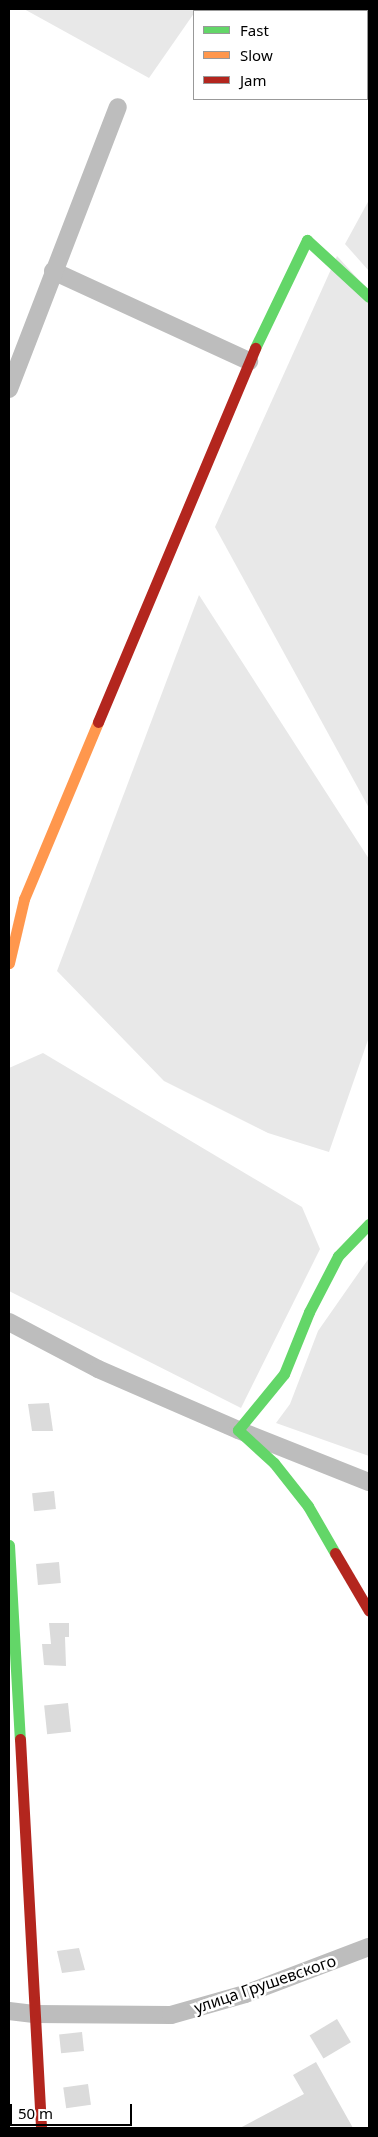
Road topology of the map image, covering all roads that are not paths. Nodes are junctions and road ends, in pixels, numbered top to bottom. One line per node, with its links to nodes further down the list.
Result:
1 (118, 107): 2 (street)
2 (53, 271): 4 (street); 5 (street)
3 (369, 297): 4 (street)
4 (248, 361): 6 (street)
5 (9, 389)
6 (9, 963)
7 (369, 1224): 9 (street)
8 (9, 1322): 9 (street)
9 (238, 1430): 10 (street); 12 (street)
10 (369, 1482)
11 (9, 1545): 15 (street)
12 (369, 1611)
13 (369, 1947): 15 (street, улица Грушевского)
14 (9, 2011): 15 (street, улица Грушевского)
15 (34, 2014): 16 (street)
16 (41, 2128)

